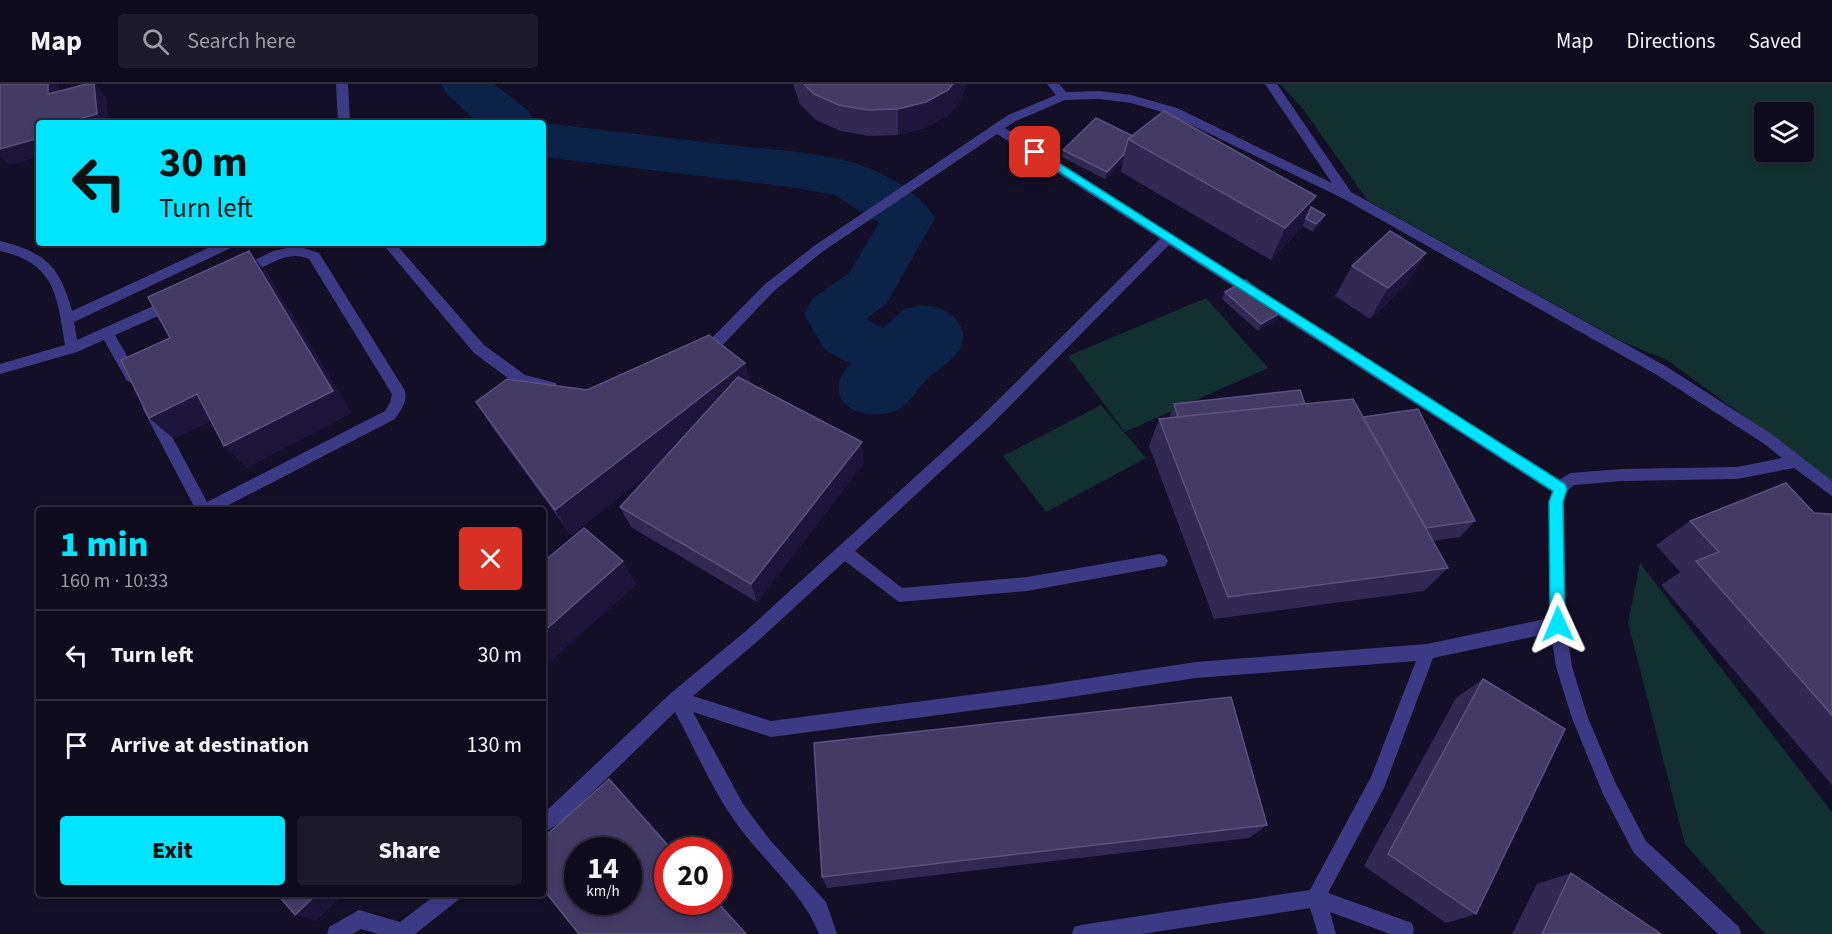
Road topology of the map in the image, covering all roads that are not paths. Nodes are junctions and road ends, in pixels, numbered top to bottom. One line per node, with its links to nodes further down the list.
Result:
1 (342, 84): 5 (lane)
2 (1053, 84): 4 (lane)
3 (1271, 84): 7 (lane)
4 (1064, 96): 6 (lane); 7 (lane)
5 (344, 120)
6 (997, 128): 8 (lane); 17 (lane)
7 (1346, 195): 20 (lane)
8 (1169, 237): 21 (lane); 25 (lane)
9 (0, 246): 14 (lane)
10 (225, 246): 14 (lane)
11 (391, 246): 19 (lane)
12 (225, 279): 24 (lane)
13 (182, 299): 15 (lane)
14 (68, 319): 16 (lane)
15 (107, 333): 16 (lane); 23 (lane)
16 (72, 348): 18 (lane)
17 (691, 359)
18 (0, 369)
19 (567, 389)
20 (1796, 462): 21 (lane); 22 (lane)
21 (1560, 489): 27 (lane)
22 (1832, 490)
23 (202, 507)
24 (210, 507)
25 (843, 549): 26 (lane); 29 (lane)
26 (1160, 561)
27 (1558, 624): 28 (lane); 39 (lane)
28 (1427, 652): 29 (lane); 32 (lane)
29 (677, 699): 30 (lane); 36 (lane)
30 (546, 823)
31 (448, 897): 34 (lane)
32 (1316, 898): 33 (lane); 37 (lane); 38 (lane)
33 (1405, 930)
34 (402, 933): 35 (lane)
35 (336, 934)
36 (828, 934)
37 (1081, 934)
38 (1327, 934)
39 (1732, 934)

